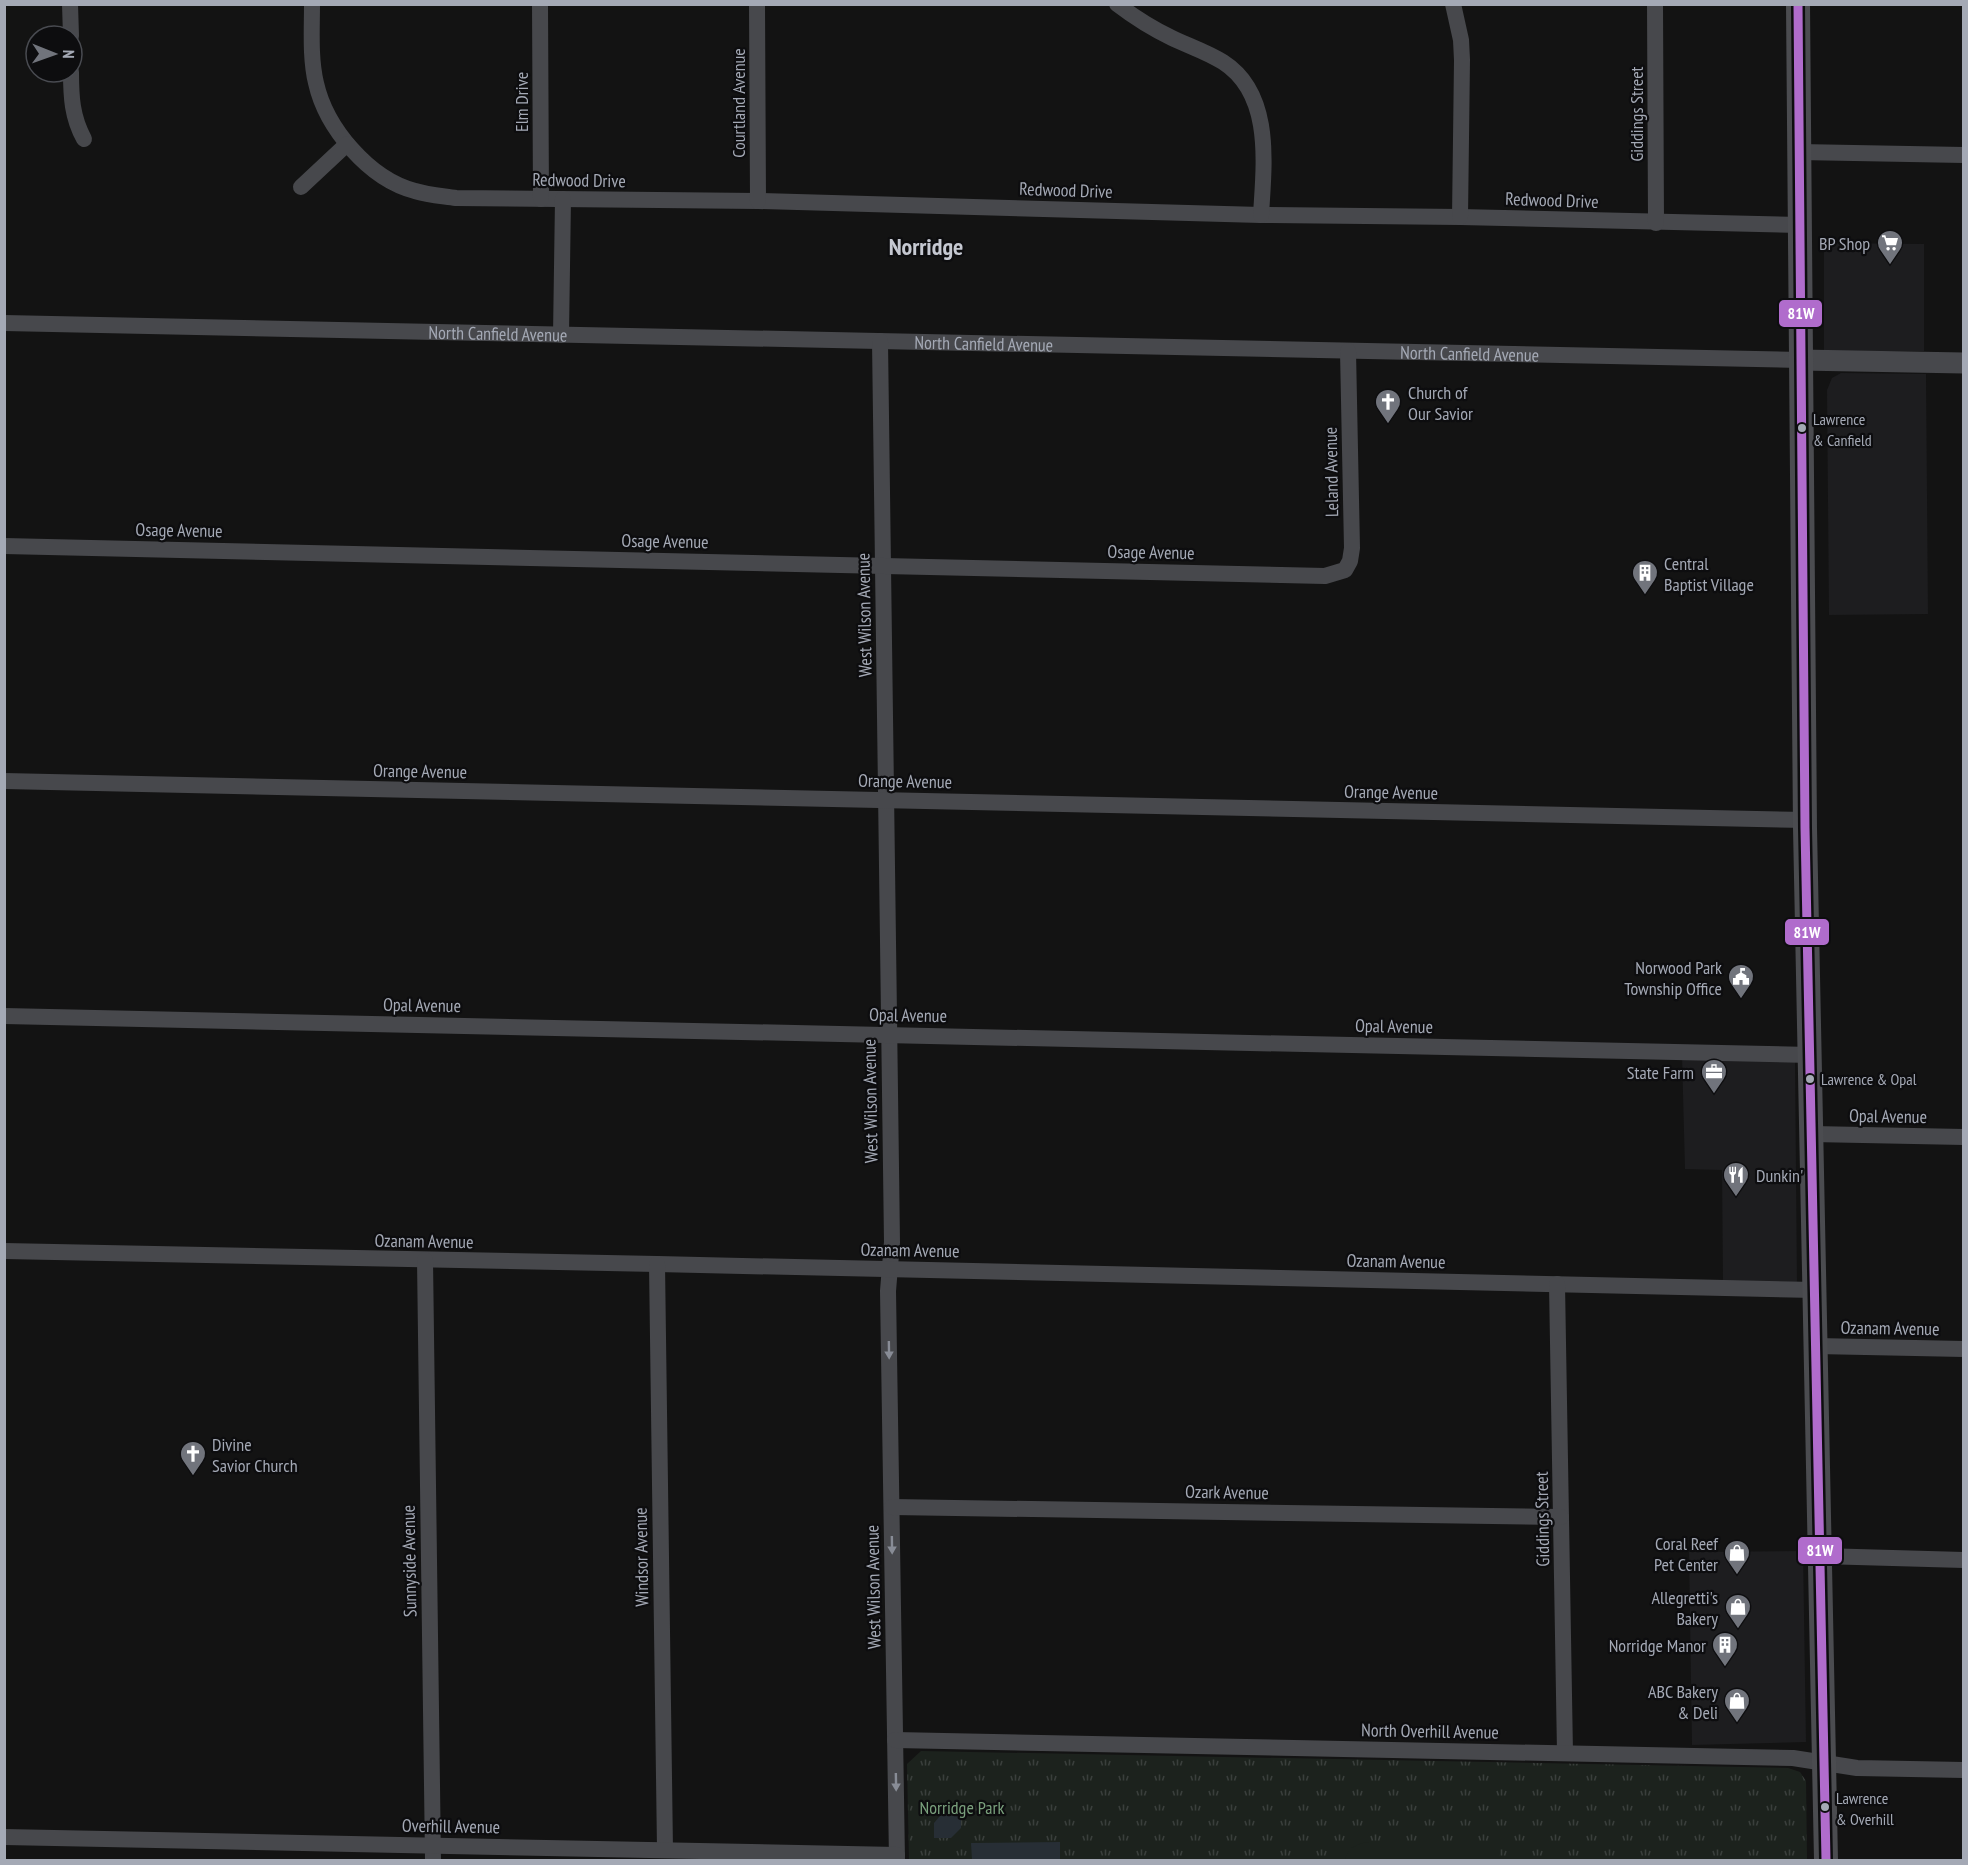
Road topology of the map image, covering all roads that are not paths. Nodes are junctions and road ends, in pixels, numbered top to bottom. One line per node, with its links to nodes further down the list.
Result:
1 (70, 4): 9 (street)
2 (312, 4): 12 (street, Redwood Drive)
3 (540, 4): 16 (street, Elm Drive)
4 (757, 4): 18 (street, Courtland Avenue)
5 (1117, 4): 19 (street)
6 (1453, 4): 20 (street)
7 (1654, 4): 21 (street, Giddings Street)
8 (1798, 4): 13 (main road)
9 (71, 24)
10 (71, 84): 11 (street)
11 (84, 140)
12 (347, 144): 15 (street); 16 (street, Redwood Drive)
13 (1799, 152): 14 (street); 22 (main road)
14 (1964, 155)
15 (301, 187)
16 (541, 200): 17 (street, Redwood Drive)
17 (563, 200): 18 (street, Redwood Drive); 24 (street)
18 (758, 201): 19 (street, Redwood Drive)
19 (1261, 215): 20 (street, Redwood Drive)
20 (1460, 217): 21 (street, Redwood Drive)
21 (1656, 223): 22 (street, Redwood Drive)
22 (1800, 225): 27 (main road)
23 (4, 323): 24 (street, North Canfield Avenue)
24 (561, 335): 25 (street, North Canfield Avenue)
25 (880, 341): 26 (street, North Canfield Avenue); 30 (street, West Wilson Avenue)
26 (1348, 351): 27 (street, North Canfield Avenue); 31 (street, Leland Avenue)
27 (1800, 360): 28 (street, North Canfield Avenue); 34 (main road)
28 (1964, 363)
29 (4, 546): 30 (street, Osage Avenue)
30 (883, 565): 31 (street, Osage Avenue); 33 (street, West Wilson Avenue)
31 (1325, 576)
32 (4, 781): 33 (street, Orange Avenue)
33 (885, 800): 34 (street, Orange Avenue); 36 (street, West Wilson Avenue)
34 (1806, 820): 37 (main road)
35 (4, 1016): 36 (street, Opal Avenue)
36 (888, 1034): 37 (street, Opal Avenue); 43 (street, West Wilson Avenue)
37 (1810, 1055): 38 (main road)
38 (1812, 1134): 39 (street, Opal Avenue); 45 (main road)
39 (1964, 1137)
40 (4, 1251): 41 (street, Ozanam Avenue)
41 (425, 1260): 42 (street, Ozanam Avenue); 58 (street, Sunnyside Avenue)
42 (657, 1264): 43 (street, Ozanam Avenue); 57 (street, Windsor Avenue)
43 (890, 1269): 44 (street, Ozanam Avenue); 48 (street, West Wilson Avenue, one-way to 48)
44 (1557, 1284): 45 (street, Ozanam Avenue); 49 (street, Giddings Street)
45 (1815, 1290): 46 (main road)
46 (1816, 1346): 47 (street, Ozanam Avenue); 50 (main road)
47 (1964, 1349)
48 (892, 1507): 49 (street, Ozark Avenue); 52 (street, West Wilson Avenue, one-way to 52)
49 (1561, 1517): 53 (street, Giddings Street)
50 (1821, 1556): 51 (street); 54 (main road)
51 (1964, 1560)
52 (895, 1740): 53 (street, North Overhill Avenue); 59 (street, West Wilson Avenue, one-way to 59)
53 (1565, 1754): 54 (street, North Overhill Avenue)
54 (1824, 1762): 55 (street, North Overhill Avenue); 60 (main road)
55 (1964, 1770)
56 (4, 1838): 58 (street, Overhill Avenue)
57 (664, 1850): 58 (street, Overhill Avenue); 59 (street, Overhill Avenue)
58 (433, 1853)
59 (897, 1858)
60 (1826, 1860)

